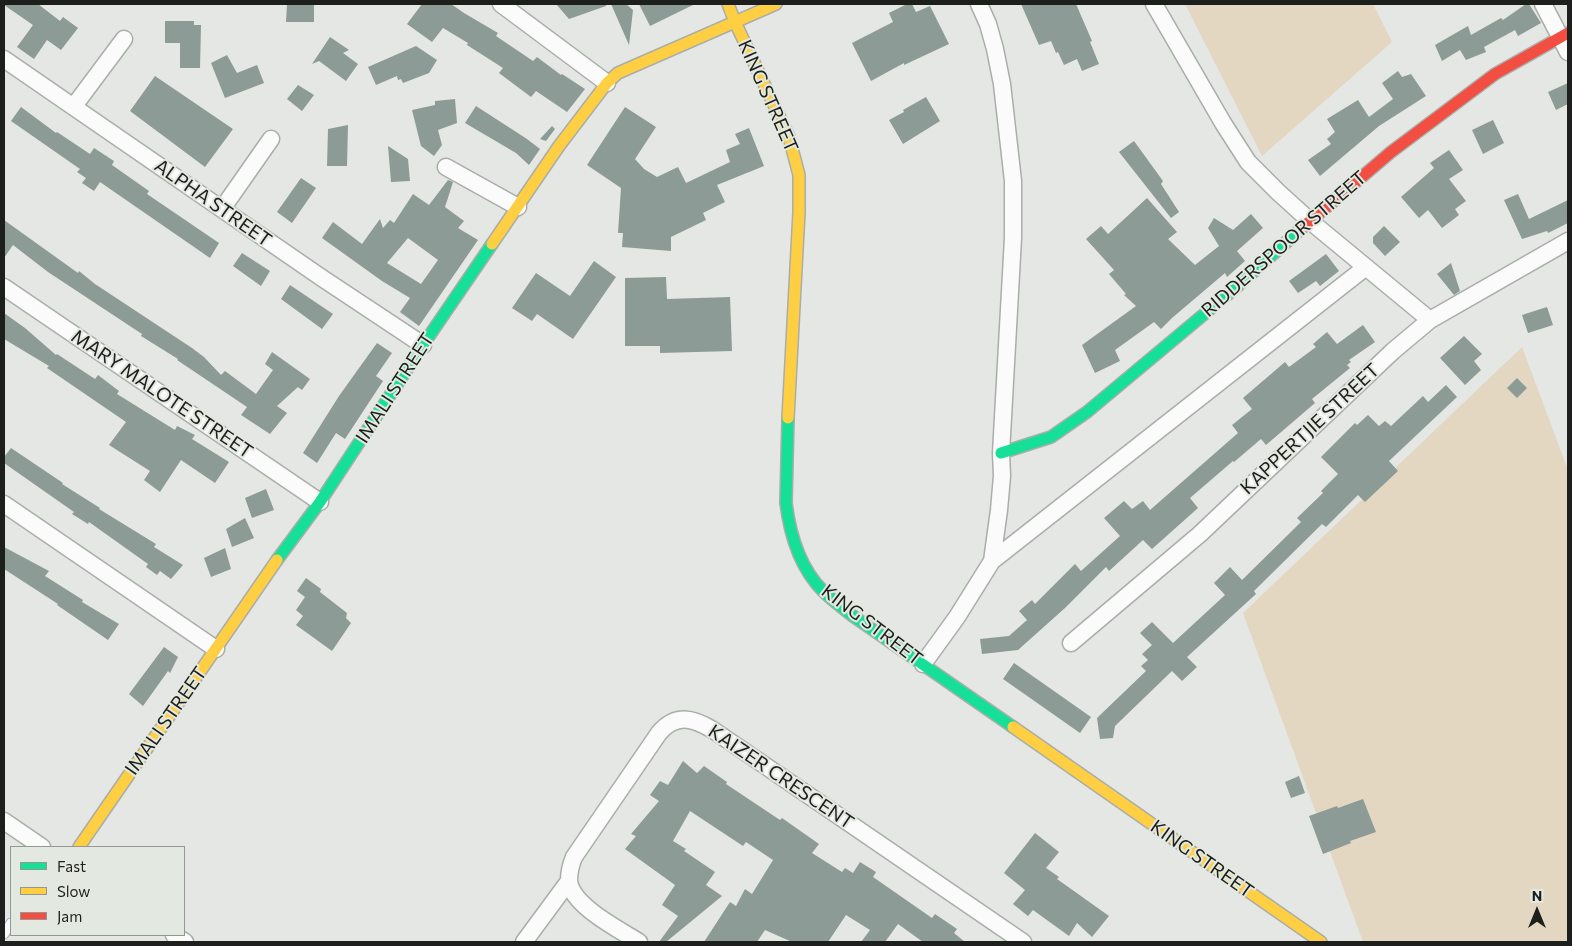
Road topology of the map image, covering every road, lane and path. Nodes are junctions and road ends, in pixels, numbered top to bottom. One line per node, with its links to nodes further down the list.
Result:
1 (501, 4): 11 (street)
2 (728, 4): 7 (street, KING STREET)
3 (776, 4): 7 (street, IMALI STREET)
4 (979, 4): 23 (street)
5 (1154, 4): 17 (street)
6 (1543, 4): 9 (street)
7 (735, 22): 11 (street, IMALI STREET); 29 (street, KING STREET)
8 (124, 39): 12 (street)
9 (1566, 41): 17 (street, RIDDERSPOOR STREET)
10 (4, 59): 12 (street, ALPHA STREET)
11 (607, 83): 15 (street, IMALI STREET)
12 (74, 106): 16 (street, ALPHA STREET)
13 (271, 139): 16 (street)
14 (446, 167): 15 (street)
15 (518, 207): 22 (street, IMALI STREET)
16 (222, 209): 22 (street, ALPHA STREET)
17 (1310, 221): 19 (street); 23 (street, RIDDERSPOOR STREET)
18 (1568, 241): 21 (street, KAPPERTJIE STREET)
19 (1366, 267): 21 (street); 26 (street)
20 (4, 287): 24 (street, MARY MALOTE STREET)
21 (1430, 320): 27 (street, KAPPERTJIE STREET)
22 (423, 345): 24 (street, IMALI STREET)
23 (1001, 453): 26 (street)
24 (320, 502): 28 (street, IMALI STREET)
25 (4, 504): 28 (street)
26 (992, 561): 29 (street)
27 (1071, 644)
28 (216, 649): 32 (street, IMALI STREET)
29 (923, 664): 37 (street, KING STREET)
30 (4, 822): 31 (street)
31 (40, 846)
32 (80, 846)
33 (569, 881): 34 (street); 35 (street); 36 (street, KAIZER CRESCENT)
34 (524, 942)
35 (639, 942)
36 (1023, 942)
37 (1322, 942)

